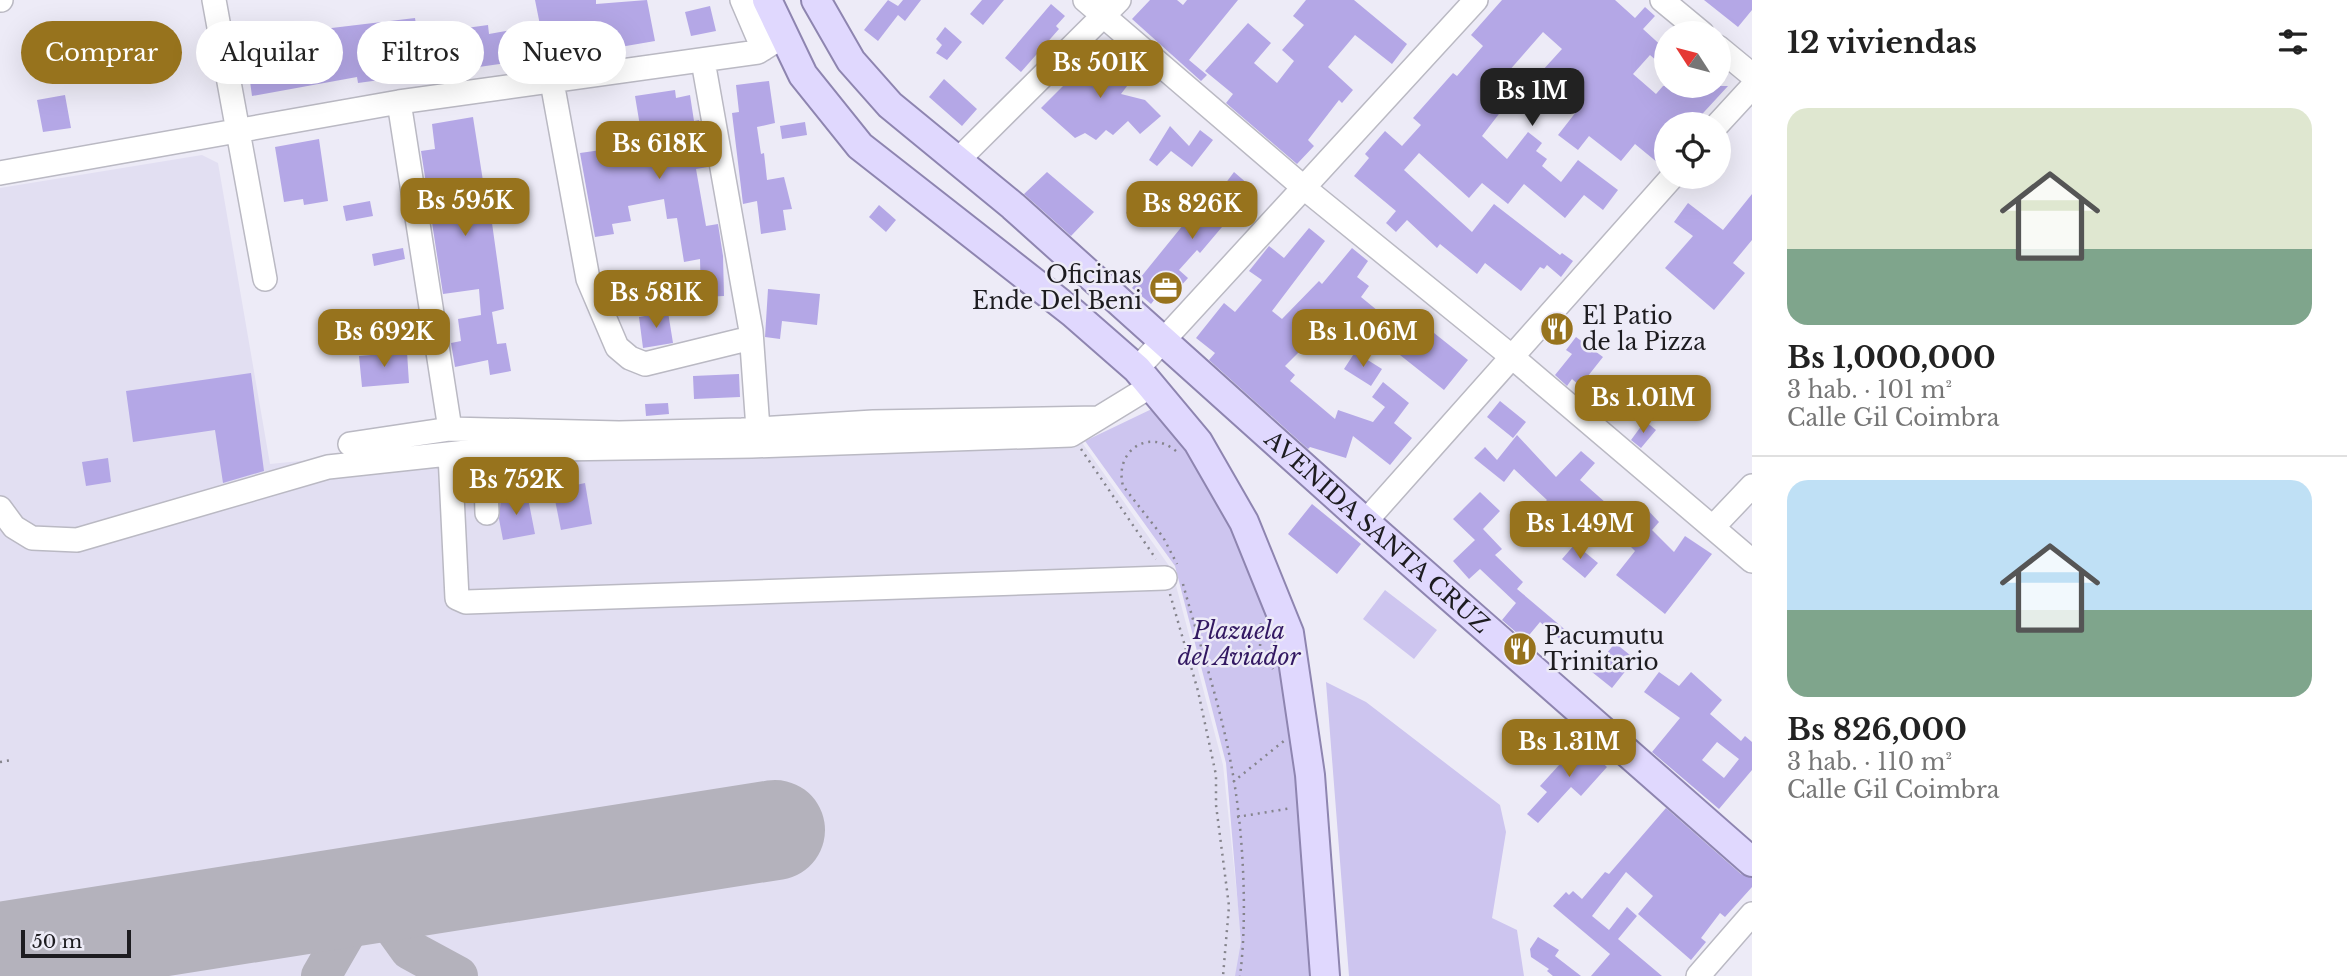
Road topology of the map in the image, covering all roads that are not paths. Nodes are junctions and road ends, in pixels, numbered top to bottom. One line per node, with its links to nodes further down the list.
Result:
1 (215, 0): 20 (street)
2 (742, 0): 10 (street)
3 (767, 0): 10 (main road)
4 (816, 0): 21 (main road, AVENIDA SANTA CRUZ)
5 (1085, 0): 8 (street)
6 (1476, 0): 23 (street)
7 (1662, 0): 9 (street)
8 (1111, 8): 21 (street); 23 (street)
9 (1687, 21)
10 (773, 43): 12 (street); 29 (main road)
11 (1731, 58): 14 (street)
12 (704, 61): 13 (street); 26 (street)
13 (626, 72)
14 (1752, 75)
15 (537, 84): 18 (street)
16 (552, 84): 26 (street)
17 (1752, 87): 19 (street)
18 (398, 103): 20 (street); 31 (street)
19 (1729, 112)
20 (237, 133): 22 (street); 25 (street)
21 (959, 159): 27 (main road, AVENIDA SANTA CRUZ)
22 (0, 173)
23 (1303, 187): 27 (street); 28 (street)
24 (1661, 189): 28 (street)
25 (265, 279)
26 (751, 338): 32 (street)
27 (1164, 339): 29 (street); 39 (main road, AVENIDA SANTA CRUZ)
28 (1510, 356): 39 (street); 40 (street)
29 (1144, 377): 30 (street); 45 (main road)
30 (1099, 418): 32 (street); 34 (street)
31 (450, 429): 32 (street); 33 (street)
32 (758, 429)
33 (350, 444)
34 (485, 450): 35 (street); 38 (street)
35 (450, 454): 37 (street); 42 (street)
36 (1752, 486): 40 (street)
37 (0, 508)
38 (487, 513)
39 (1365, 522): 43 (main road, AVENIDA SANTA CRUZ)
40 (1713, 527): 41 (street)
41 (1752, 561)
42 (1176, 576)
43 (1752, 862)
44 (1752, 914): 46 (street)
45 (1325, 976)
46 (1698, 976)

